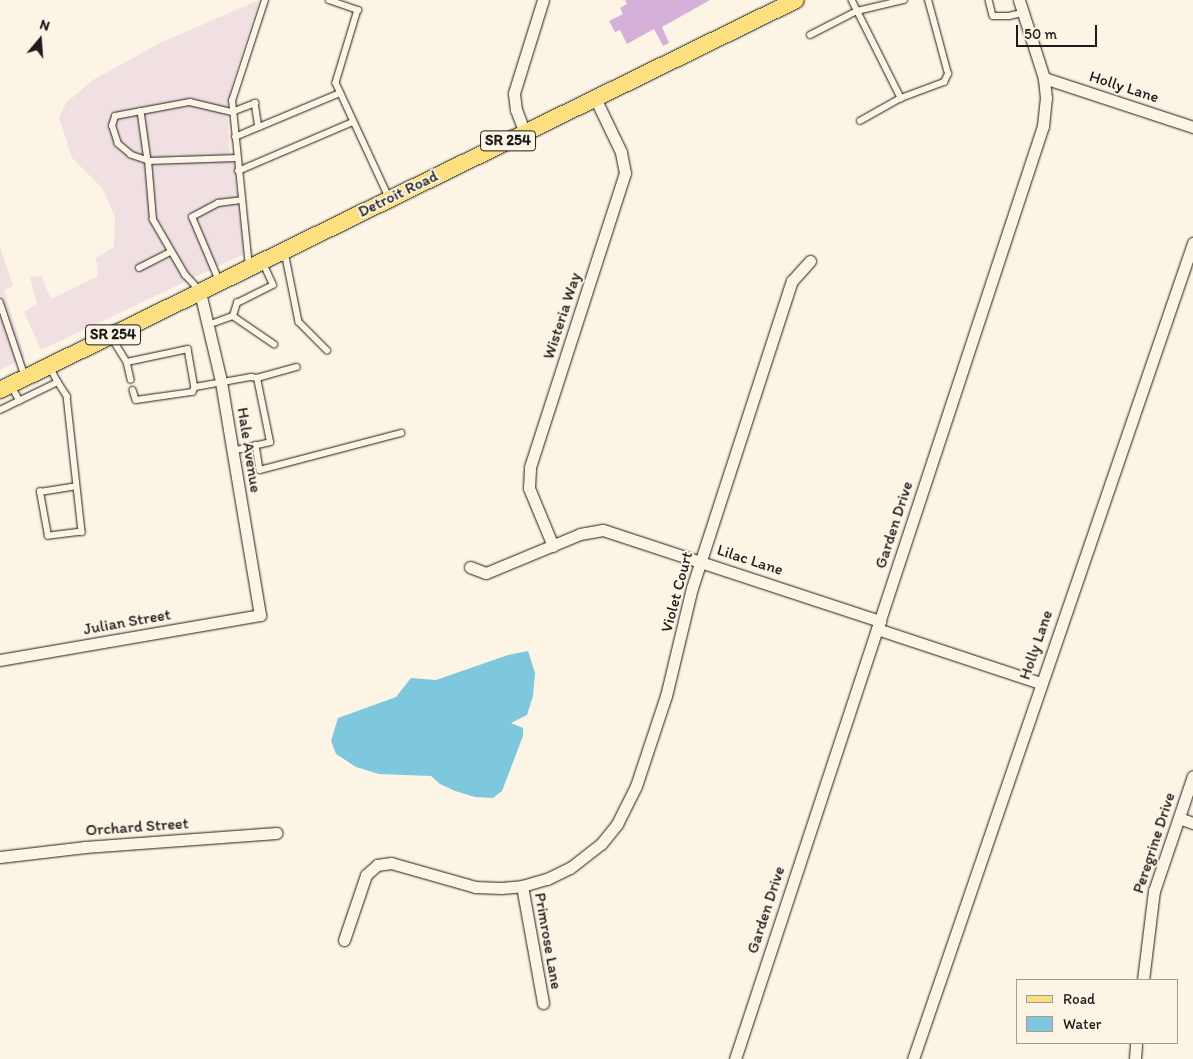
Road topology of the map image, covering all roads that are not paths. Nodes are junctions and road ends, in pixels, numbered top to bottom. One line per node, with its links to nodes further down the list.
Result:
1 (265, 0): 18 (lane)
2 (329, 0): 14 (lane)
3 (543, 0): 23 (street)
4 (796, 0): 15 (main road, Detroit Road / SR 254)
5 (852, 0): 10 (lane)
6 (904, 0): 10 (lane)
7 (928, 0): 16 (lane)
8 (989, 0): 11 (lane)
9 (1019, 0): 11 (street, Garden Drive)
10 (857, 11): 12 (lane); 16 (lane)
11 (1022, 13): 13 (street, Garden Drive)
12 (810, 35)
13 (1044, 78): 22 (street, Holly Lane); 65 (street, Garden Drive)
14 (340, 93): 20 (lane); 21 (lane)
15 (595, 98): 23 (main road, Detroit Road / SR 254); 61 (street, Wisteria Way)
16 (901, 98): 19 (lane)
17 (140, 111): 18 (lane); 26 (lane); 26 (lane)
18 (232, 112): 21 (lane); 24 (lane)
19 (860, 121)
20 (353, 122): 27 (lane); 28 (lane)
21 (259, 127): 24 (lane)
22 (1193, 127)
23 (525, 132): 28 (main road, Detroit Road / SR 254)
24 (235, 137): 25 (lane)
25 (237, 158): 26 (lane); 27 (lane)
26 (148, 161): 32 (lane)
27 (238, 171): 29 (lane)
28 (390, 199): 31 (main road, Detroit Road / SR 254)
29 (241, 200): 34 (lane); 36 (lane)
30 (1193, 243): 67 (street, Holly Lane)
31 (284, 250): 34 (main road, Detroit Road / SR 254); 43 (lane)
32 (171, 252): 35 (lane); 37 (lane)
33 (810, 261): 62 (street, Violet Court)
34 (255, 264): 36 (main road, Detroit Road / SR 254); 39 (lane)
35 (139, 268)
36 (220, 282): 37 (main road, Detroit Road / SR 254)
37 (200, 292): 40 (street, Hale Avenue); 41 (main road, Detroit Road / SR 254)
38 (0, 302): 47 (lane)
39 (233, 316): 40 (lane); 42 (lane)
40 (208, 325): 50 (street, Hale Avenue)
41 (110, 336): 44 (lane); 45 (main road, Detroit Road / SR 254)
42 (274, 344)
43 (327, 350)
44 (127, 362): 49 (lane); 53 (lane)
45 (50, 366): 47 (main road, Detroit Road / SR 254); 51 (lane)
46 (297, 367): 48 (lane)
47 (26, 378): 52 (main road, Detroit Road / SR 254)
48 (257, 378): 50 (lane); 58 (lane)
49 (131, 380)
50 (221, 381): 53 (lane); 59 (street, Hale Avenue)
51 (58, 382): 55 (lane); 60 (lane)
52 (5, 387): 55 (lane)
53 (195, 387): 54 (lane)
54 (134, 390)
55 (20, 401): 56 (lane)
56 (0, 410)
57 (401, 433): 58 (lane)
58 (256, 445): 59 (lane)
59 (232, 451): 64 (street, Hale Avenue)
60 (76, 486): 60 (lane)
61 (553, 546): 62 (street, Lilac Lane); 63 (street, Lilac Lane)
62 (701, 561): 65 (street, Lilac Lane); 73 (street, Violet Court)
63 (470, 568)
64 (260, 615): 66 (street, Julian Street)
65 (878, 625): 67 (street, Lilac Lane); 78 (street, Garden Drive)
66 (0, 660)
67 (1040, 683): 79 (street, Holly Lane)
68 (1193, 776): 69 (street, Peregrine Drive)
69 (1179, 818): 70 (street); 75 (street, Peregrine Drive)
70 (1193, 823)
71 (276, 833): 72 (street, Orchard Street)
72 (0, 857)
73 (522, 886): 74 (street, Violet Court); 76 (street, Primrose Lane)
74 (344, 940)
75 (1143, 979)
76 (543, 1003)
77 (1136, 1044): 80 (street)
78 (736, 1059)
79 (913, 1059)
80 (1135, 1059)

